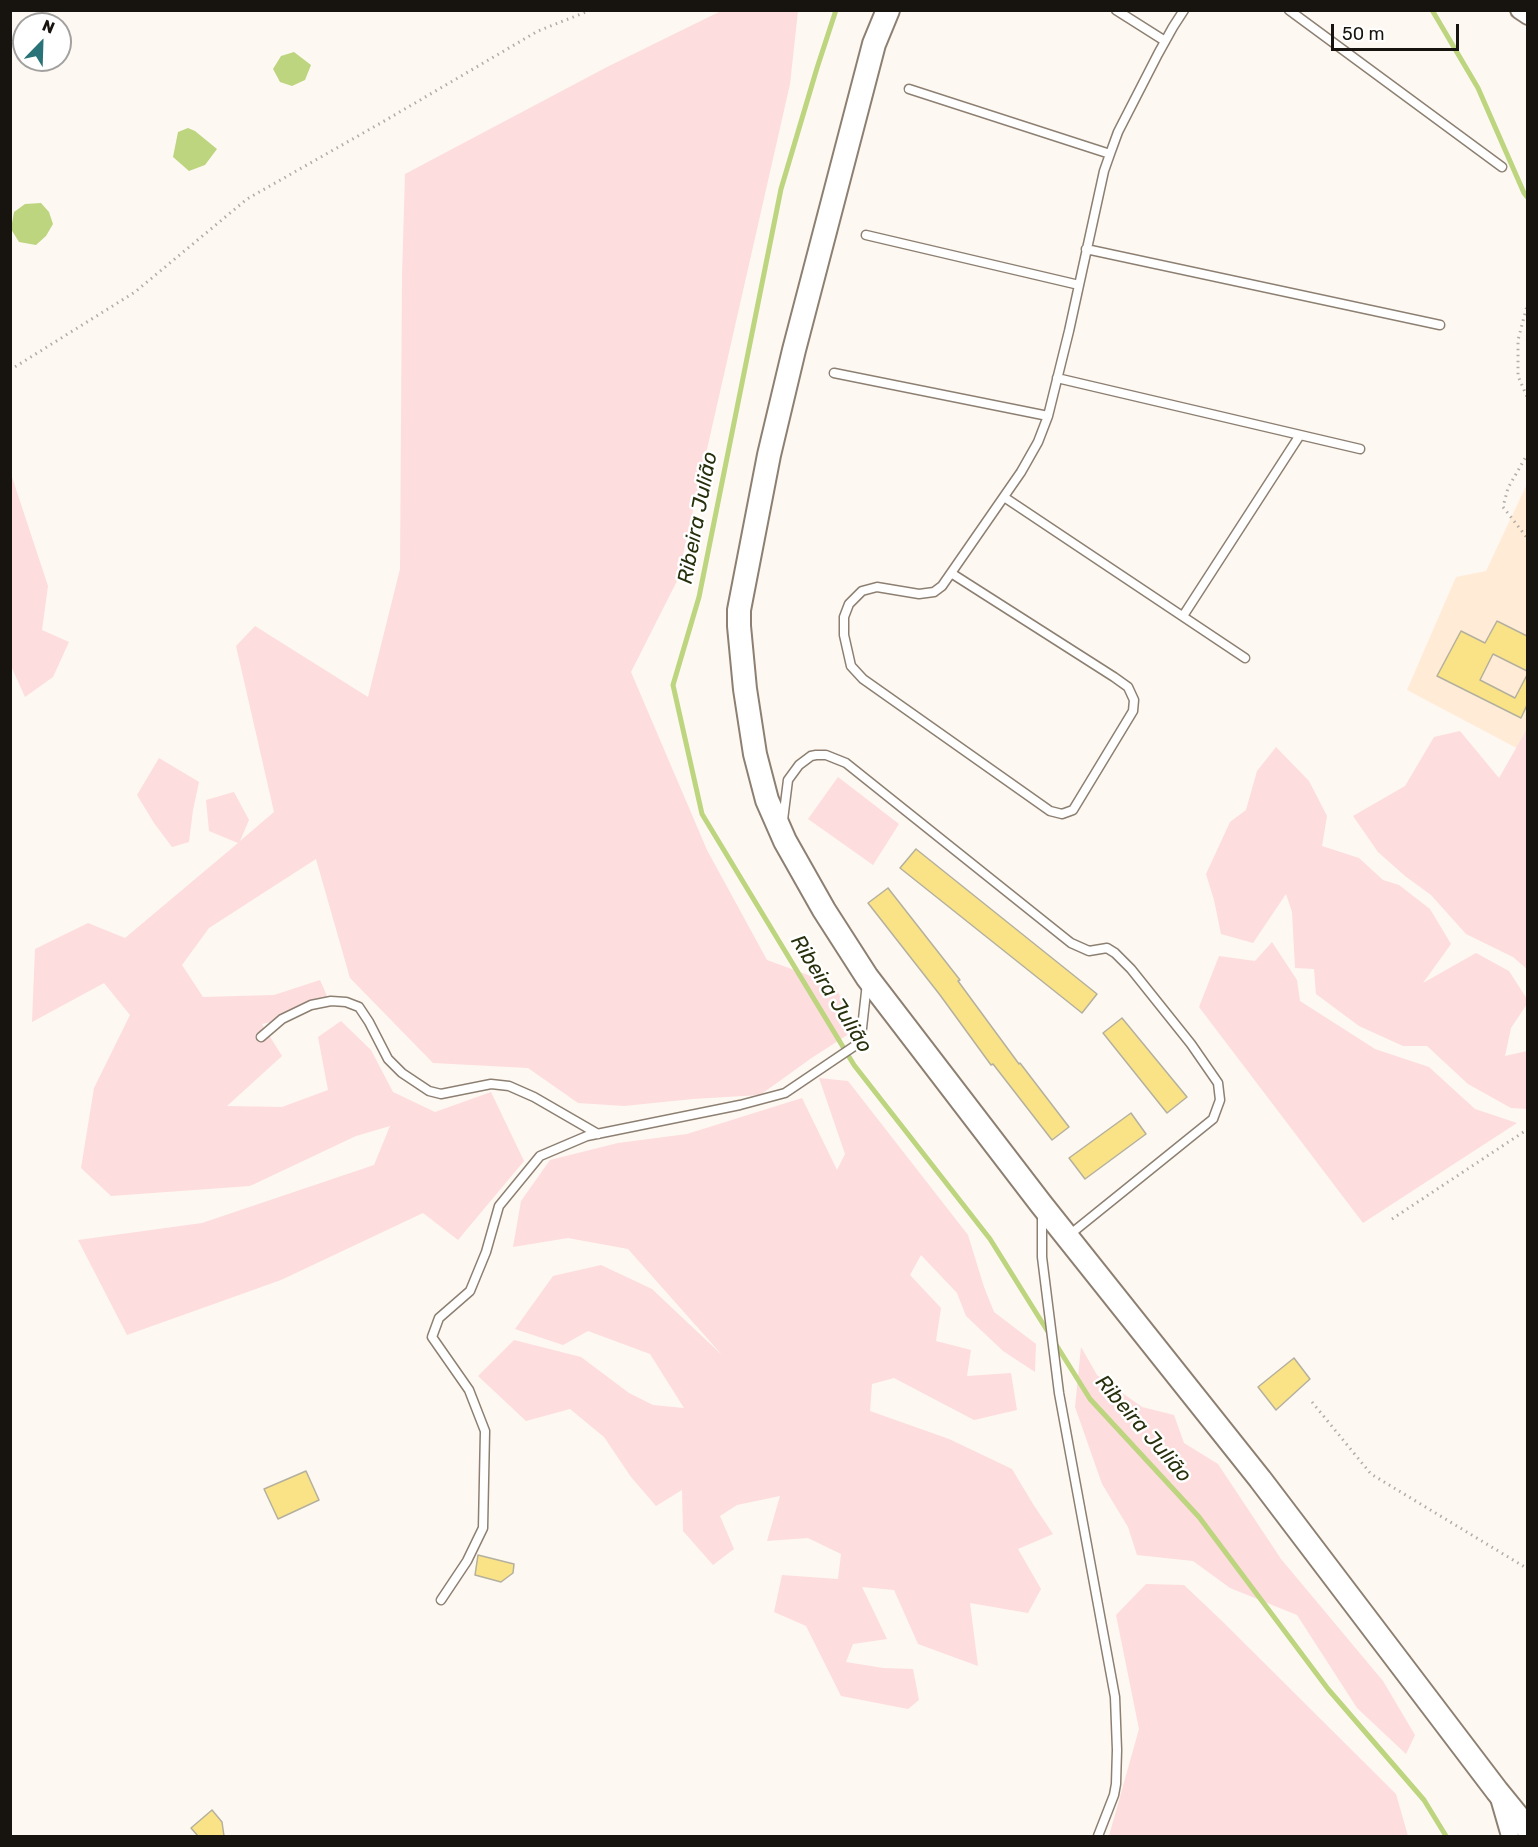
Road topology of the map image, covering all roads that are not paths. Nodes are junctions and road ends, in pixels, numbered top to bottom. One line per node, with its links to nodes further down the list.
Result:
1 (888, 10): 24 (main road)
2 (1116, 10): 7 (lane)
3 (1184, 10): 7 (lane)
4 (1289, 10): 10 (lane)
5 (1519, 10): 6 (street)
6 (1527, 16)
7 (1165, 41): 9 (lane)
8 (909, 88): 9 (lane)
9 (1110, 154): 12 (lane)
10 (1502, 167)
11 (866, 235): 13 (lane)
12 (1086, 249): 13 (lane); 14 (lane)
13 (1078, 285): 16 (lane)
14 (1440, 325)
15 (834, 373): 17 (lane)
16 (1057, 378): 17 (lane); 18 (lane)
17 (1047, 416): 20 (lane)
18 (1300, 435): 19 (lane); 22 (lane)
19 (1360, 449)
20 (1004, 497): 21 (lane); 22 (lane)
21 (951, 573): 21 (lane)
22 (1183, 616): 23 (lane)
23 (1245, 658)
24 (785, 841): 25 (main road); 29 (lane)
25 (867, 977): 27 (lane); 28 (main road)
26 (261, 1037): 27 (lane)
27 (598, 1134): 30 (lane)
28 (1041, 1204): 29 (main road); 33 (lane)
29 (1068, 1236): 31 (main road)
30 (441, 1600)
31 (1497, 1791): 32 (main road); 34 (street)
32 (1527, 1829)
33 (1098, 1836)
34 (1510, 1836)

